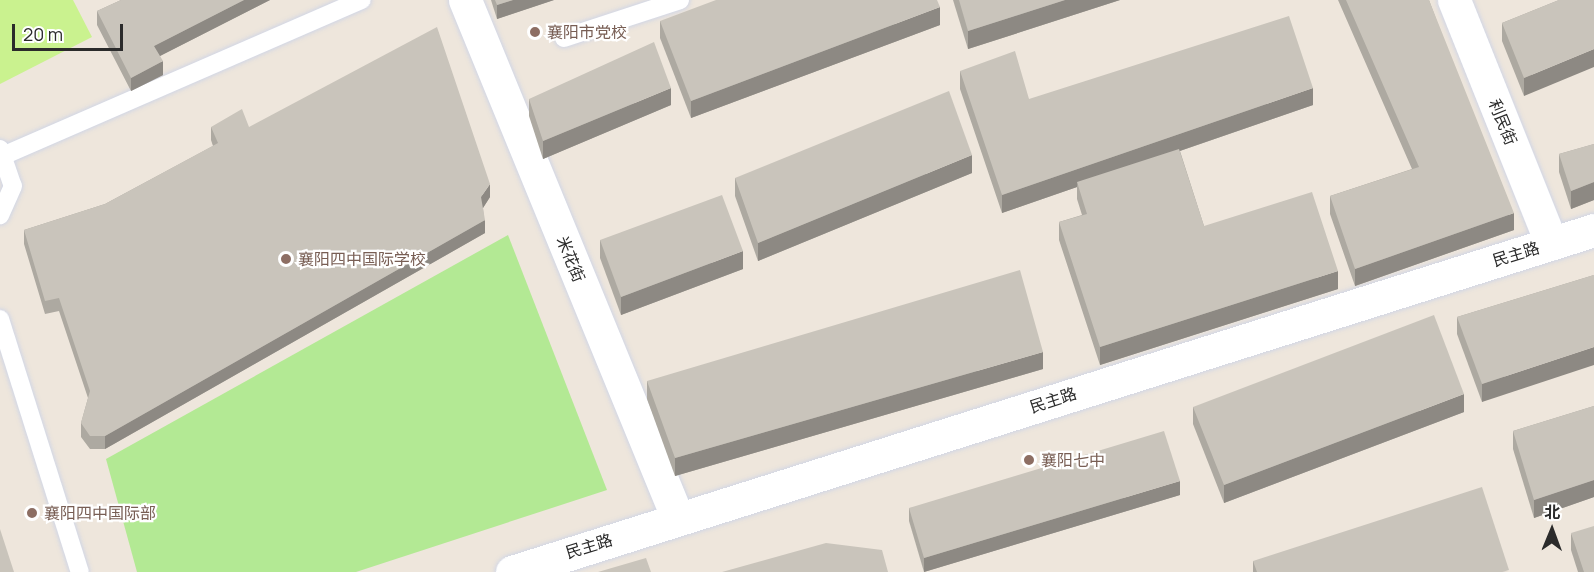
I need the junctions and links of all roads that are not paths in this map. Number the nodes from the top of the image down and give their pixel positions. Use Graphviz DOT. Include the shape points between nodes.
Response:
graph roads {
  1 [pos="362,0"];
  2 [pos="465,0"];
  3 [pos="680,0"];
  4 [pos="1454,0"];
  5 [pos="564,38"];
  6 [pos="3,152"];
  7 [pos="0,215"];
  8 [pos="1594,230"];
  9 [pos="1551,243"];
  10 [pos="0,319"];
  11 [pos="678,519"];
  12 [pos="80,572"];
  13 [pos="512,572"];
  1 -- 6 [label="lane"];
  2 -- 11 [label="street, 米花街"];
  3 -- 5 [label="lane"];
  4 -- 9 [label="street, 利民街"];
  6 -- 7 [label="lane" via="13,186"];
  8 -- 9 [label="street, 民主路"];
  9 -- 11 [label="street, 民主路"];
  10 -- 12 [label="lane"];
  11 -- 13 [label="street, 民主路"];
}
